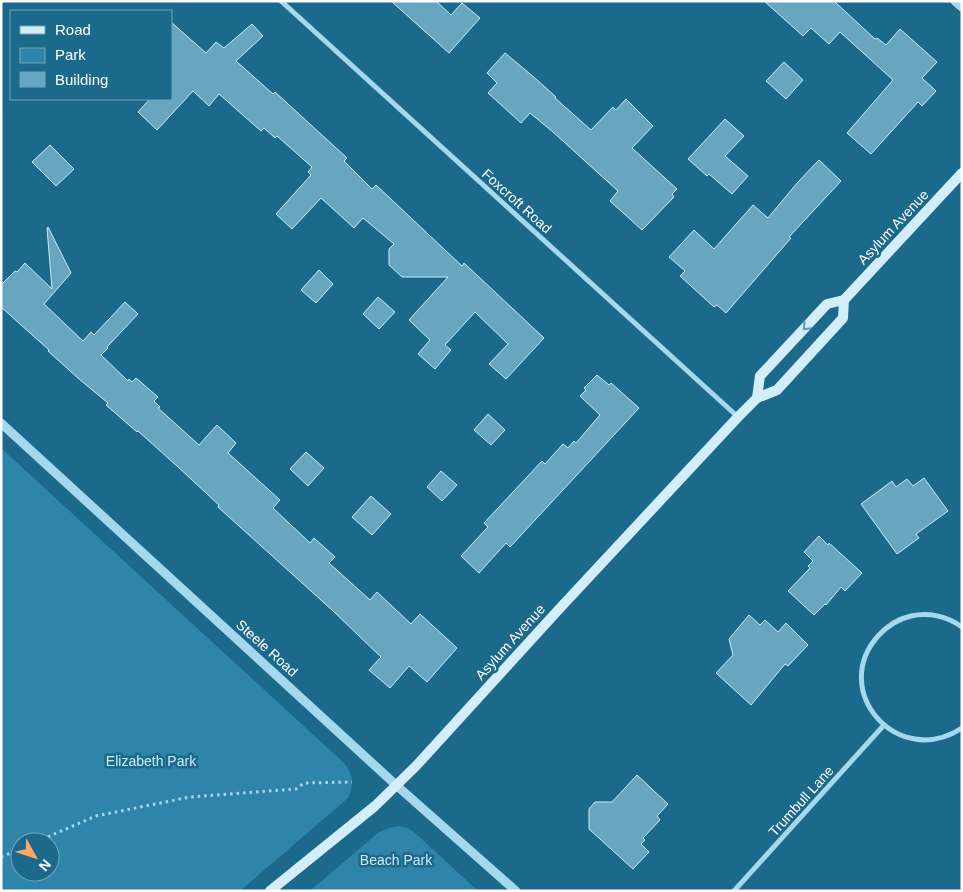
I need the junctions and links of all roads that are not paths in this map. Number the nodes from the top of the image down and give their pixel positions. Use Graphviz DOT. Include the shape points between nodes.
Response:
graph roads {
  1 [pos="281,1"];
  2 [pos="955,1"];
  3 [pos="962,7"];
  4 [pos="962,173"];
  5 [pos="844,300"];
  6 [pos="757,398"];
  7 [pos="738,417"];
  8 [pos="1,423"];
  9 [pos="962,627"];
  10 [pos="884,726"];
  11 [pos="962,728"];
  12 [pos="396,785"];
  13 [pos="270,891"];
  14 [pos="516,891"];
  15 [pos="734,891"];
  1 -- 7 [label="street, Foxcroft Road"];
  2 -- 3 [label="street"];
  4 -- 5 [label="main road, Asylum Avenue"];
  5 -- 6 [label="main road, Asylum Avenue" via="843,318 777,390"];
  5 -- 6 [label="main road, Asylum Avenue, one-way" via="827,304 760,376"];
  6 -- 7 [label="main road, Asylum Avenue"];
  7 -- 12 [label="main road, Asylum Avenue"];
  8 -- 12 [label="street, Steele Road"];
  9 -- 10 [label="street" via="945,618 918,615 894,623 874,641 863,665 862,678 868,704"];
  10 -- 11 [label="street" via="894,733 918,740 942,738"];
  10 -- 15 [label="street, Trumbull Lane"];
  12 -- 13 [label="main road, Asylum Avenue" via="375,806"];
  12 -- 14 [label="street, Steele Road"];
}
